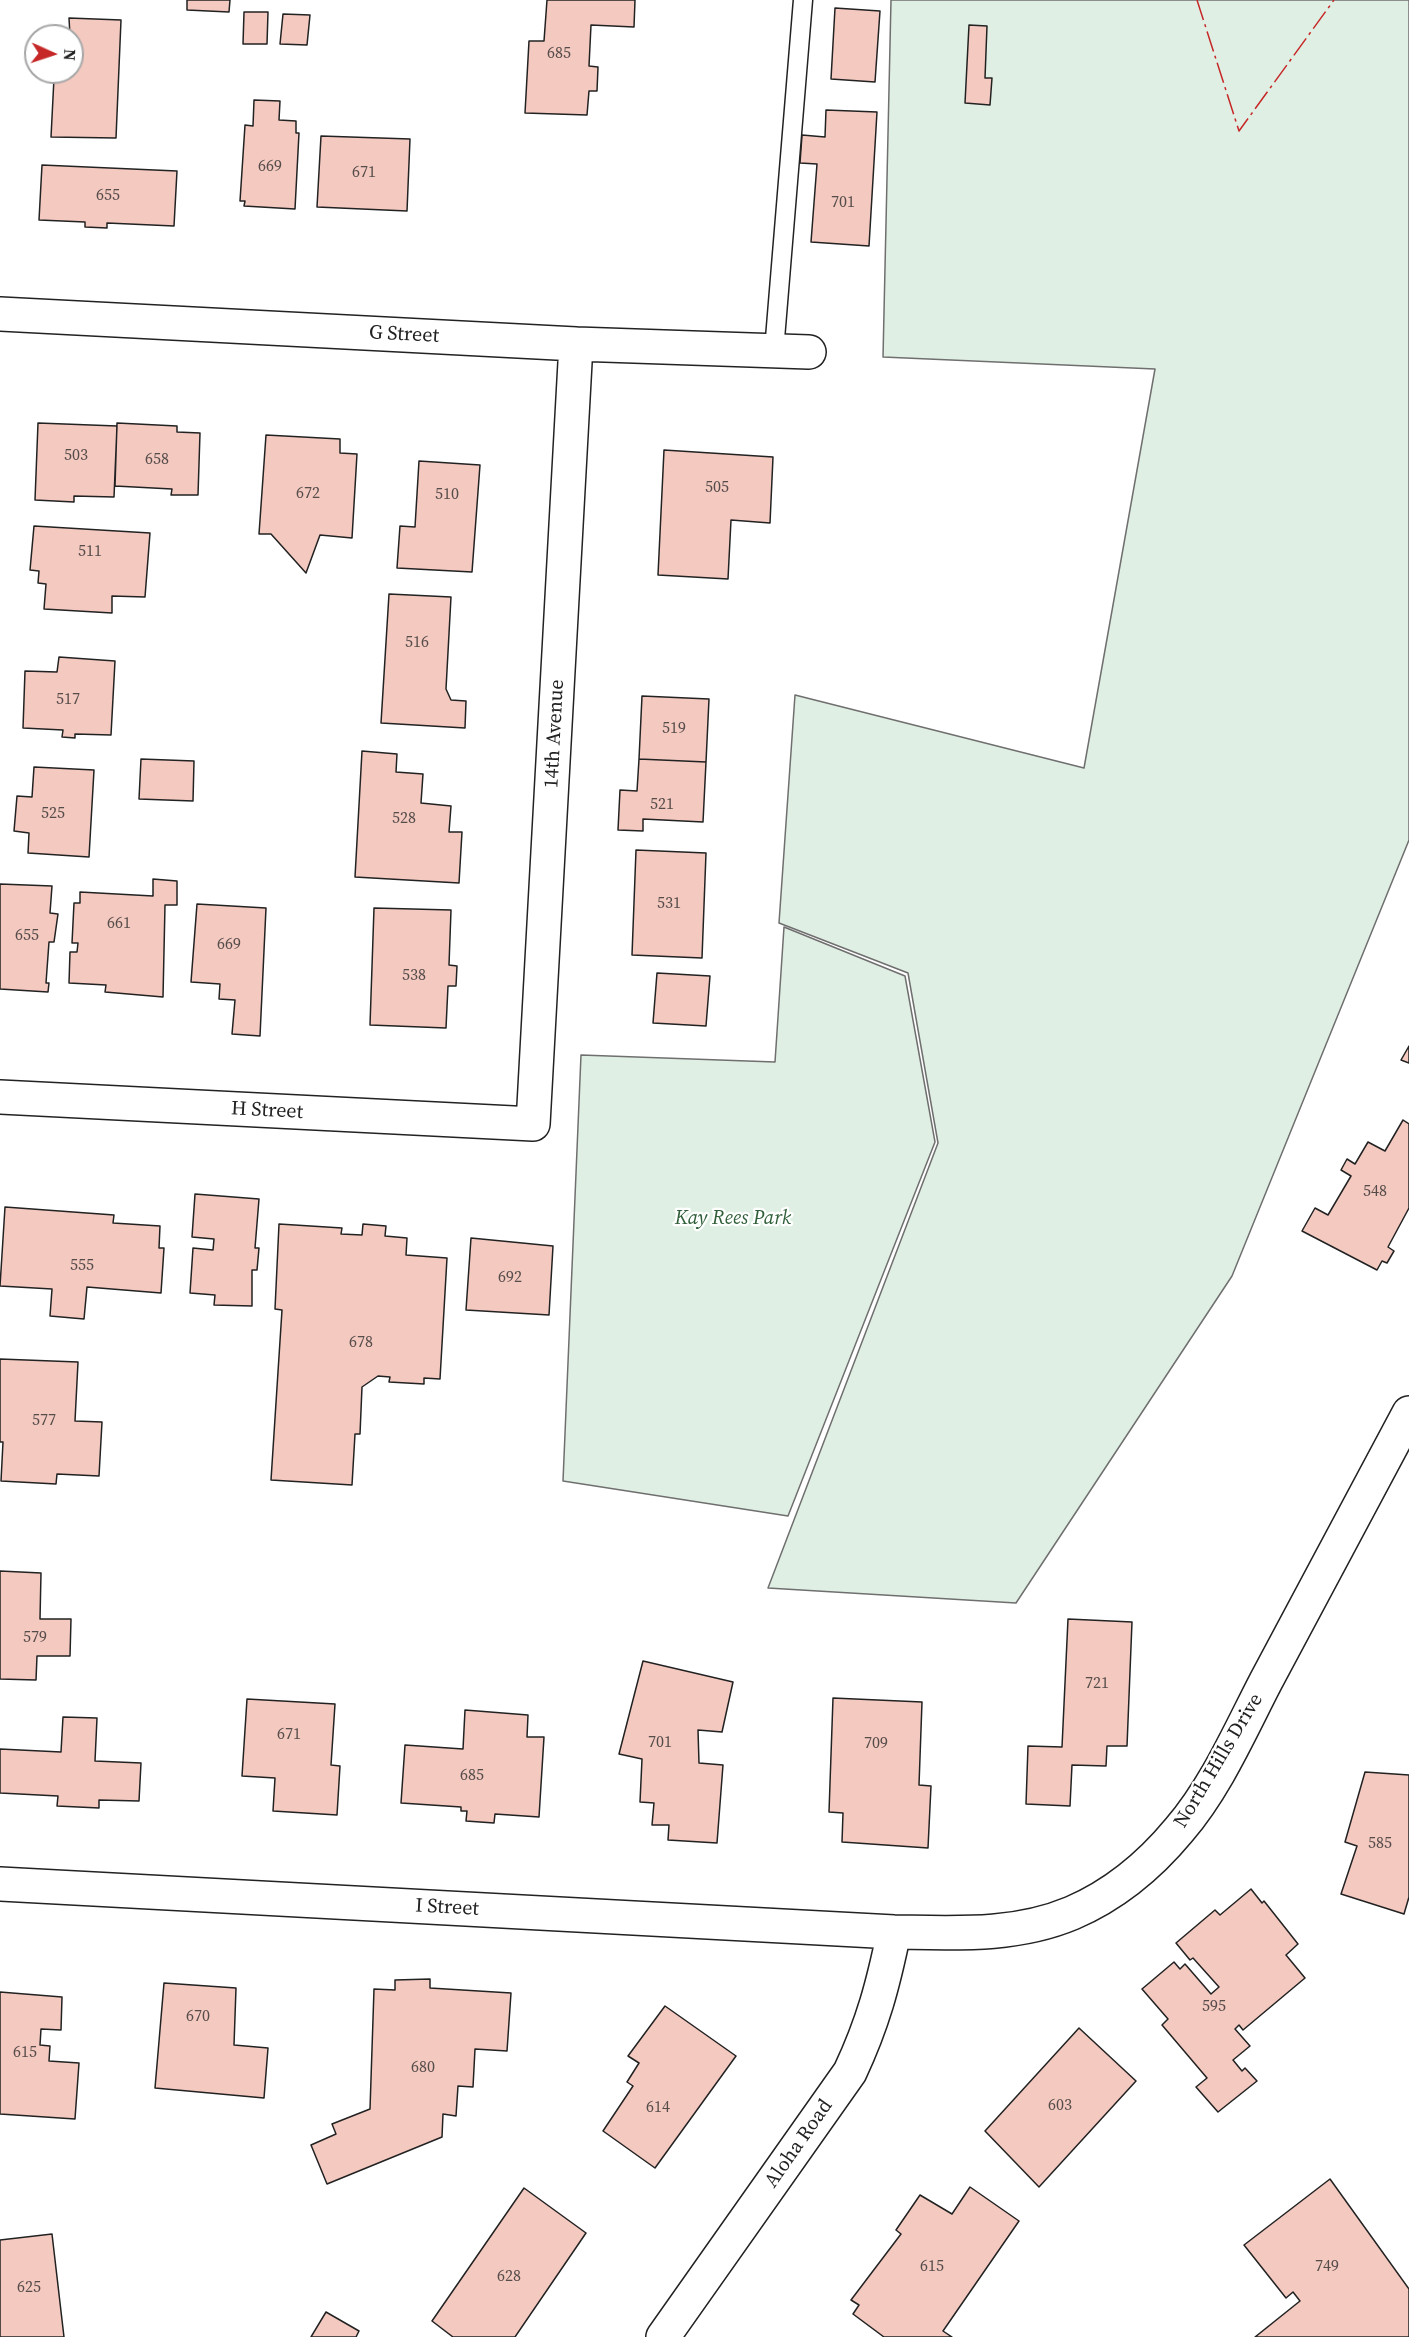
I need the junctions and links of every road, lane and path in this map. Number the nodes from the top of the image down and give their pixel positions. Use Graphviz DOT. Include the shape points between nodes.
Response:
graph roads {
  1 [pos="803,0"];
  2 [pos="0,314"];
  3 [pos="576,344"];
  4 [pos="774,351"];
  5 [pos="809,352"];
  6 [pos="0,1097"];
  7 [pos="533,1125"];
  8 [pos="1409,1413"];
  9 [pos="0,1884"];
  10 [pos="894,1932"];
  11 [pos="663,2337"];
  1 -- 4 [label="lane"];
  2 -- 3 [label="street, G Street"];
  3 -- 4 [label="street, G Street"];
  3 -- 7 [label="street, 14th Avenue"];
  4 -- 5 [label="street, G Street"];
  6 -- 7 [label="street, H Street"];
  8 -- 10 [label="street, North Hills Drive" via="1217,1773 1181,1829 1149,1862 1116,1889 1073,1912 1025,1928 975,1934"];
  9 -- 10 [label="street, I Street"];
  10 -- 11 [label="street, Aloha Road" via="881,1997 850,2072"];
}
